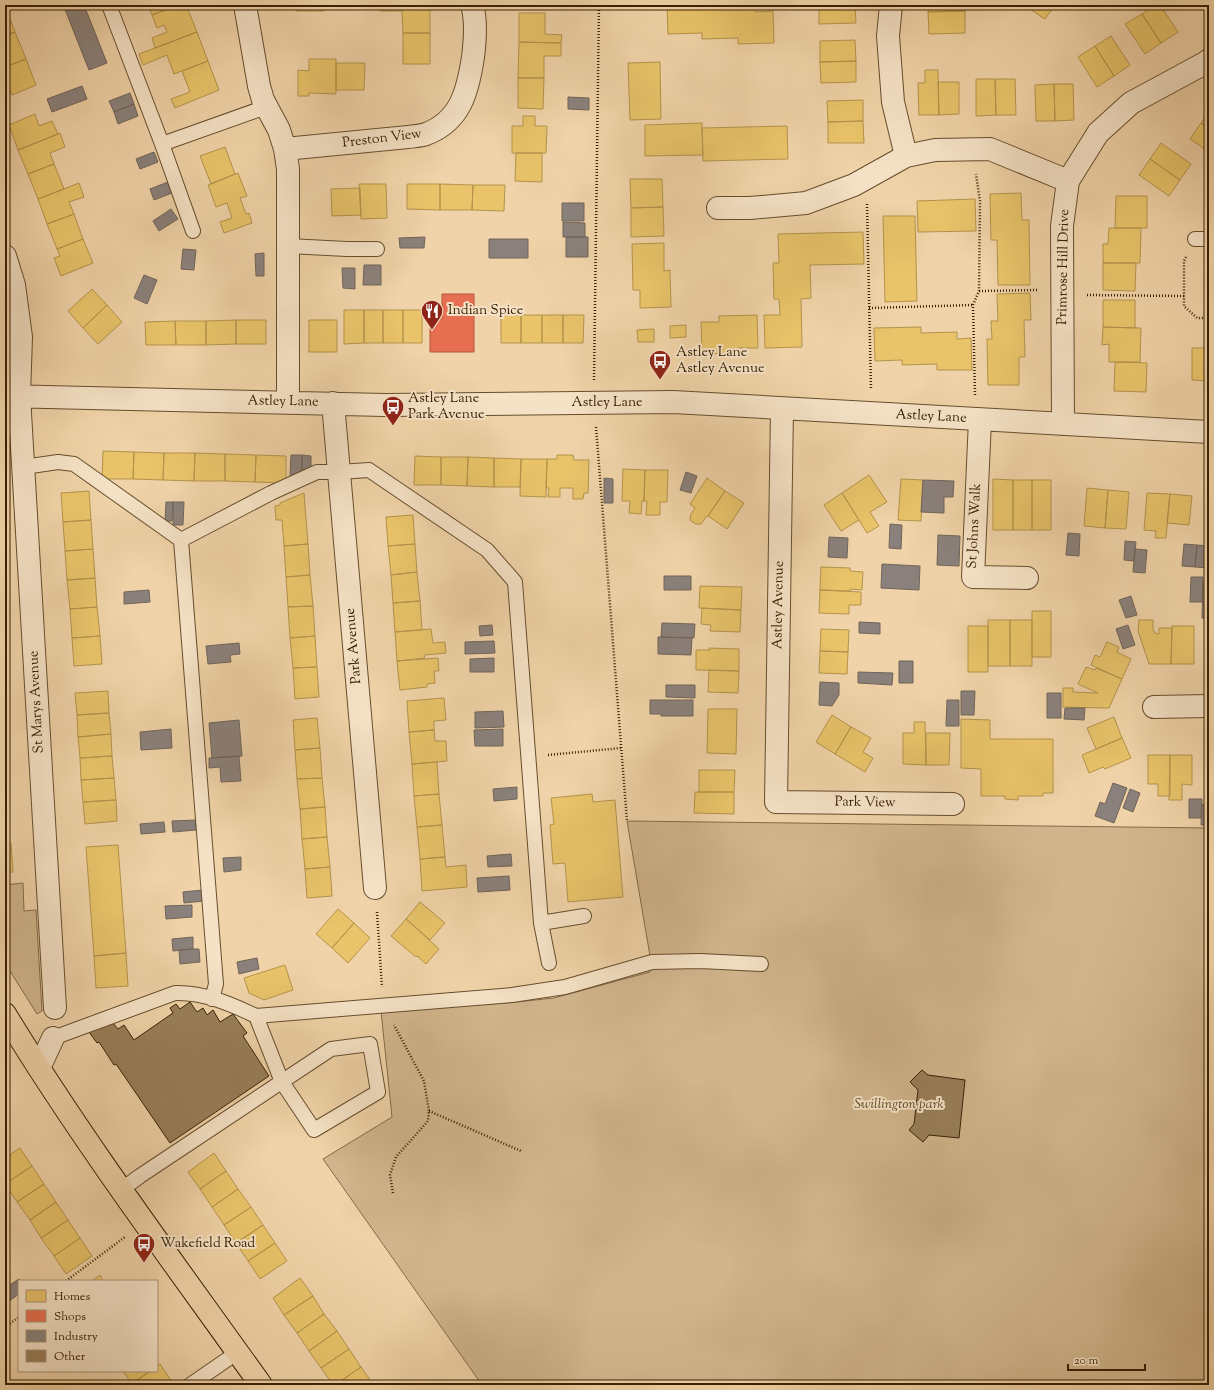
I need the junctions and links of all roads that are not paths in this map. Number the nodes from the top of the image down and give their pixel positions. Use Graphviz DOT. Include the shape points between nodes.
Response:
graph roads {
  1 [pos="109,5"];
  2 [pos="245,5"];
  3 [pos="472,5"];
  4 [pos="891,5"];
  5 [pos="1209,60"];
  6 [pos="266,107"];
  7 [pos="162,144"];
  8 [pos="285,149"];
  9 [pos="906,156"];
  10 [pos="1068,181"];
  11 [pos="718,208"];
  12 [pos="193,231"];
  13 [pos="288,246"];
  14 [pos="377,249"];
  15 [pos="5,256"];
  16 [pos="12,396"];
  17 [pos="288,402"];
  18 [pos="333,403"];
  19 [pos="782,409"];
  20 [pos="978,420"];
  21 [pos="1063,424"];
  22 [pos="1209,432"];
  23 [pos="24,467"];
  24 [pos="339,472"];
  25 [pos="181,540"];
  26 [pos="1027,578"];
  27 [pos="1209,706"];
  28 [pos="1154,707"];
  29 [pos="776,802"];
  30 [pos="954,804"];
  31 [pos="375,888"];
  32 [pos="584,916"];
  33 [pos="541,923"];
  34 [pos="549,963"];
  35 [pos="761,964"];
  36 [pos="212,999"];
  37 [pos="55,1008"];
  38 [pos="5,1014"];
  39 [pos="256,1016"];
  40 [pos="53,1038"];
  41 [pos="39,1068"];
  42 [pos="282,1082"];
  43 [pos="121,1190"];
  44 [pos="238,1352"];
  45 [pos="190,1385"];
  46 [pos="261,1385"];
  1 -- 7 [label="lane"];
  2 -- 6 [label="street" via="259,86"];
  3 -- 8 [label="street, Preston View" via="474,49 464,98 455,114 442,126 426,134 408,137"];
  4 -- 9 [label="street" via="888,36 893,102"];
  5 -- 10 [label="street, Primrose Hill Drive" via="1131,103 1098,133"];
  6 -- 7 [label="lane"];
  6 -- 8 [label="street" via="279,130"];
  7 -- 12 [label="lane"];
  8 -- 13 [label="street" via="288,169"];
  9 -- 10 [label="street" via="935,150 990,149"];
  9 -- 11 [label="street" via="854,185 806,203"];
  10 -- 21 [label="street, Primrose Hill Drive" via="1062,226"];
  13 -- 14 [label="lane"];
  13 -- 17 [label="street"];
  15 -- 16 [label="street, St Marys Avenue" via="14,285 21,337"];
  16 -- 17 [label="street, Astley Lane"];
  16 -- 23 [label="street, St Marys Avenue"];
  17 -- 18 [label="street, Astley Lane"];
  18 -- 19 [label="street, Astley Lane" via="385,405 673,402"];
  18 -- 24 [label="street, Park Avenue"];
  19 -- 20 [label="street, Astley Lane"];
  19 -- 29 [label="street, Astley Avenue"];
  20 -- 21 [label="street, Astley Lane"];
  20 -- 26 [label="street, St Johns Walk" via="973,577"];
  21 -- 22 [label="street, Astley Lane"];
  23 -- 25 [label="lane" via="58,462 74,464"];
  23 -- 37 [label="street, St Marys Avenue"];
  24 -- 25 [label="lane" via="317,472"];
  24 -- 31 [label="street, Park Avenue"];
  24 -- 33 [label="lane" via="369,470 487,550 515,582"];
  25 -- 36 [label="lane" via="216,984"];
  27 -- 28 [label="street"];
  29 -- 30 [label="street, Park View"];
  32 -- 33 [label="lane"];
  33 -- 34 [label="lane"];
  35 -- 39 [label="lane" via="652,962 565,987 512,995"];
  36 -- 39 [label="lane" via="232,1004"];
  36 -- 40 [label="lane" via="186,992 175,993"];
  38 -- 41 [label="main road"];
  39 -- 42 [label="lane"];
  40 -- 41 [label="street"];
  41 -- 43 [label="main road"];
  42 -- 42 [label="lane" via="331,1049 370,1044 378,1092 314,1130"];
  42 -- 43 [label="lane"];
  43 -- 44 [label="main road"];
  44 -- 45 [label="lane"];
  44 -- 46 [label="main road"];
}
